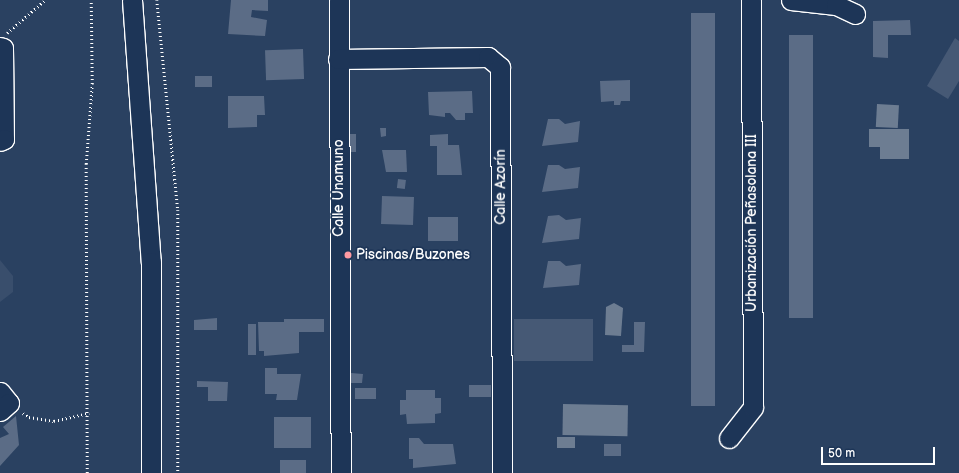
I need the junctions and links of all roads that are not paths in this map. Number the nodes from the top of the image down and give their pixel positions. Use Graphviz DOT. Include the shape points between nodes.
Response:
graph roads {
  1 [pos="132,0"];
  2 [pos="339,0"];
  3 [pos="751,0"];
  4 [pos="791,0"];
  5 [pos="855,14"];
  6 [pos="2,48"];
  7 [pos="338,59"];
  8 [pos="0,142"];
  9 [pos="729,438"];
  10 [pos="151,473"];
  11 [pos="341,473"];
  12 [pos="502,473"];
  1 -- 10 [label="street" via="151,262"];
  2 -- 7 [label="street, Calle Unamuno"];
  3 -- 9 [label="street, Urbanización Peñasolana III" via="753,407"];
  4 -- 5 [label="street" via="836,5"];
  6 -- 8 [label="street" via="4,139"];
  7 -- 11 [label="street, Calle Unamuno"];
  7 -- 12 [label="street, Calle Azorín" via="488,57 500,67"];
}
